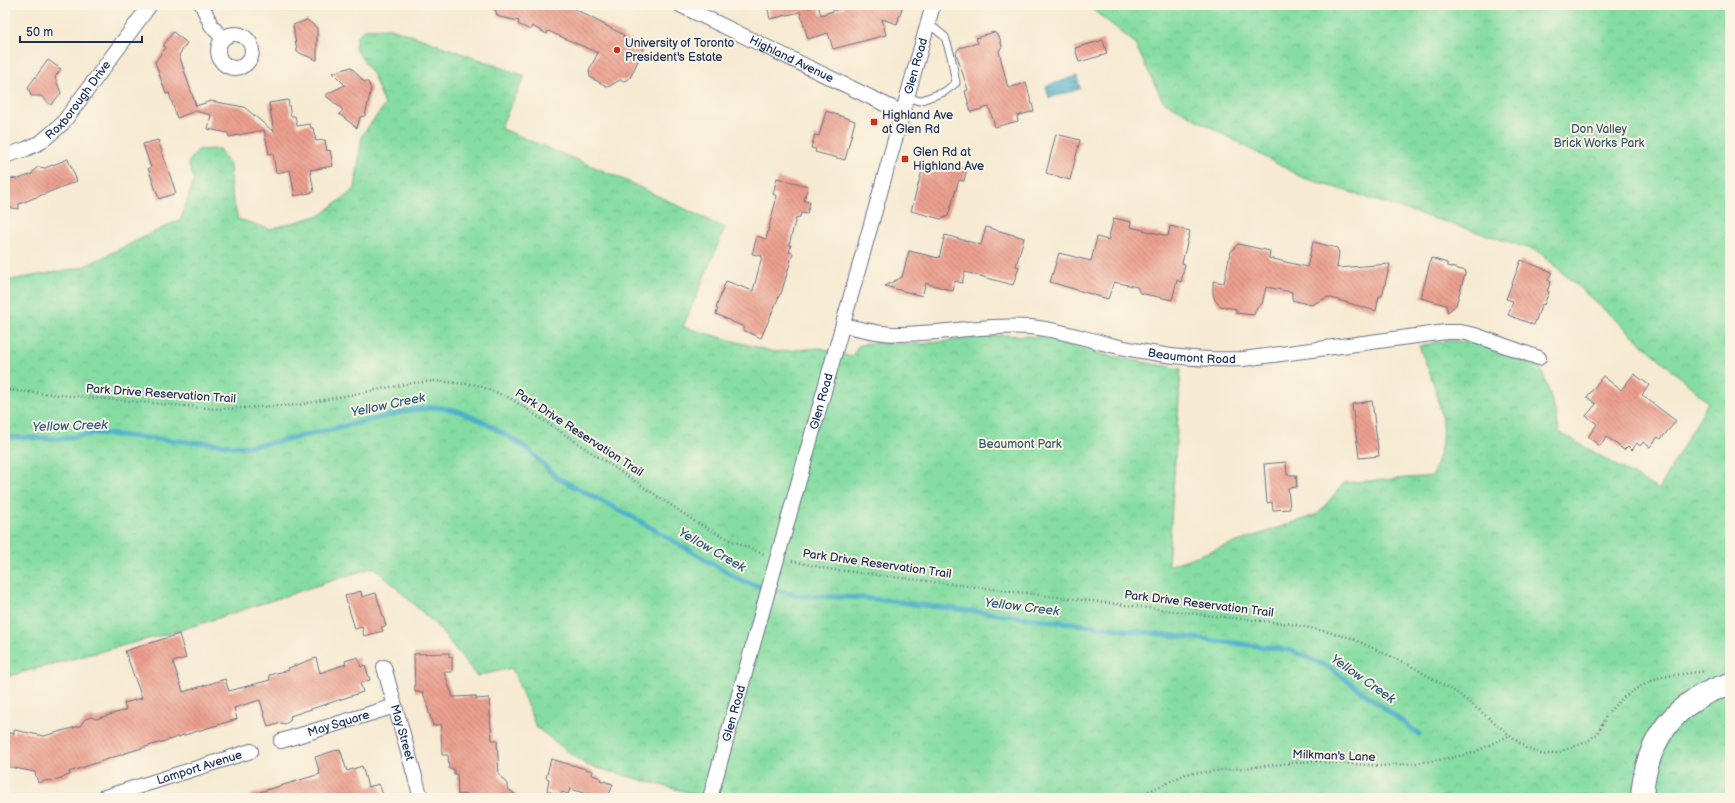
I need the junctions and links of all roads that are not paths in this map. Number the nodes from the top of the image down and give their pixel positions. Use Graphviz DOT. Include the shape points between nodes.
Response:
graph roads {
  1 [pos="150,5"];
  2 [pos="202,5"];
  3 [pos="680,5"];
  4 [pos="933,5"];
  5 [pos="928,23"];
  6 [pos="223,39"];
  7 [pos="908,97"];
  8 [pos="903,113"];
  9 [pos="5,156"];
  10 [pos="843,325"];
  11 [pos="1539,358"];
  12 [pos="384,667"];
  13 [pos="1730,684"];
  14 [pos="395,706"];
  15 [pos="281,741"];
  16 [pos="250,751"];
  17 [pos="102,798"];
  18 [pos="421,798"];
  19 [pos="710,798"];
  20 [pos="1642,798"];
  1 -- 9 [label="street, Roxborough Drive" via="62,124 41,142"];
  2 -- 6 [label="street" via="211,25"];
  3 -- 8 [label="street, Highland Avenue"];
  4 -- 5 [label="street, Glen Road"];
  5 -- 7 [label="street, Glen Road"];
  5 -- 7 [label="lane" via="946,37 956,83 944,92 919,101"];
  7 -- 8 [label="street, Glen Road"];
  8 -- 10 [label="street, Glen Road"];
  10 -- 11 [label="street, Beaumont Road" via="895,334 1005,326 1032,328 1147,352 1211,360 1243,359 1461,332"];
  10 -- 19 [label="street, Glen Road, bridge"];
  12 -- 14 [label="street, May Street"];
  13 -- 20 [label="main road" via="1712,689 1695,698 1674,717 1658,738 1647,762"];
  14 -- 15 [label="street, May Square"];
  14 -- 18 [label="street, May Street"];
  16 -- 17 [label="street, Lamport Avenue"];
}
